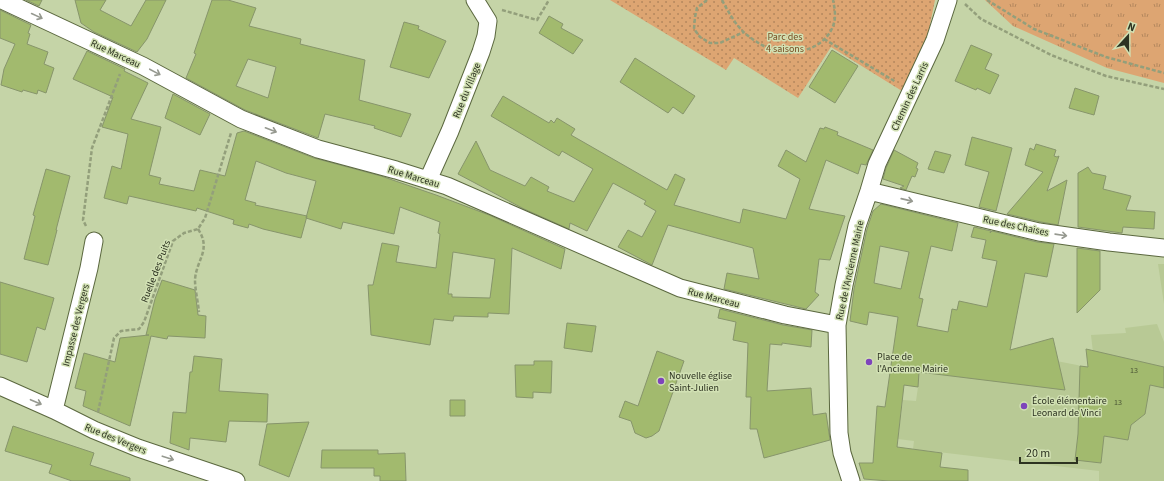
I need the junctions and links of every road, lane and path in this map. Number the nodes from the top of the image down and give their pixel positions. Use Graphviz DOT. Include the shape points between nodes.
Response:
graph roads {
  1 [pos="2,0"];
  2 [pos="549,0"];
  3 [pos="707,0"];
  4 [pos="722,0"];
  5 [pos="833,0"];
  6 [pos="948,0"];
  7 [pos="960,0"];
  8 [pos="987,0"];
  9 [pos="477,2"];
  10 [pos="744,32"];
  11 [pos="824,40"];
  12 [pos="126,58"];
  13 [pos="1164,73"];
  14 [pos="1164,89"];
  15 [pos="912,91"];
  16 [pos="236,116"];
  17 [pos="428,180"];
  18 [pos="869,191"];
  19 [pos="198,229"];
  20 [pos="94,241"];
  21 [pos="1164,248"];
  22 [pos="199,312"];
  23 [pos="837,325"];
  24 [pos="0,386"];
  25 [pos="54,410"];
  26 [pos="94,430"];
  27 [pos="236,481"];
  28 [pos="851,481"];
  1 -- 12 [label="street, Rue Marceau, one-way"];
  2 -- 9 [label="path" via="537,20"];
  3 -- 10 [label="path" via="697,8 694,18 694,29 700,37 710,43 720,43"];
  4 -- 10 [label="path"];
  5 -- 11 [label="path" via="835,16 831,32"];
  6 -- 15 [label="street, Chemin des Larris" via="935,40"];
  7 -- 14 [label="path" via="981,20 1051,55 1106,76"];
  8 -- 13 [label="path" via="1034,29 1106,57"];
  9 -- 17 [label="street, Rue du Village" via="488,22 486,36"];
  10 -- 11 [label="path" via="767,47 784,54 803,51"];
  11 -- 15 [label="path"];
  12 -- 16 [label="street, Rue Marceau, one-way"];
  12 -- 20 [label="path" via="92,148 83,220"];
  15 -- 18 [label="street, Chemin des Larris" via="877,164"];
  16 -- 17 [label="street, Rue Marceau, one-way" via="318,149"];
  16 -- 19 [label="path" via="206,218"];
  17 -- 23 [label="street, Rue Marceau" via="680,288 785,316"];
  18 -- 21 [label="street, Rue des Chaises, one-way" via="1039,232"];
  18 -- 23 [label="street, Rue de l'Ancienne Mairie" via="857,226"];
  19 -- 22 [label="path" via="203,236 204,248 195,280"];
  19 -- 26 [label="path, Ruelle des Puits" via="184,233 173,242 144,322 139,329 121,331 114,338"];
  20 -- 25 [label="street, Impasse des Vergers"];
  23 -- 28 [label="street" via="839,433"];
  24 -- 25 [label="street, Rue des Vergers, one-way"];
  25 -- 26 [label="street, Rue des Vergers"];
  26 -- 27 [label="street, Rue des Vergers, one-way" via="138,448"];
}
